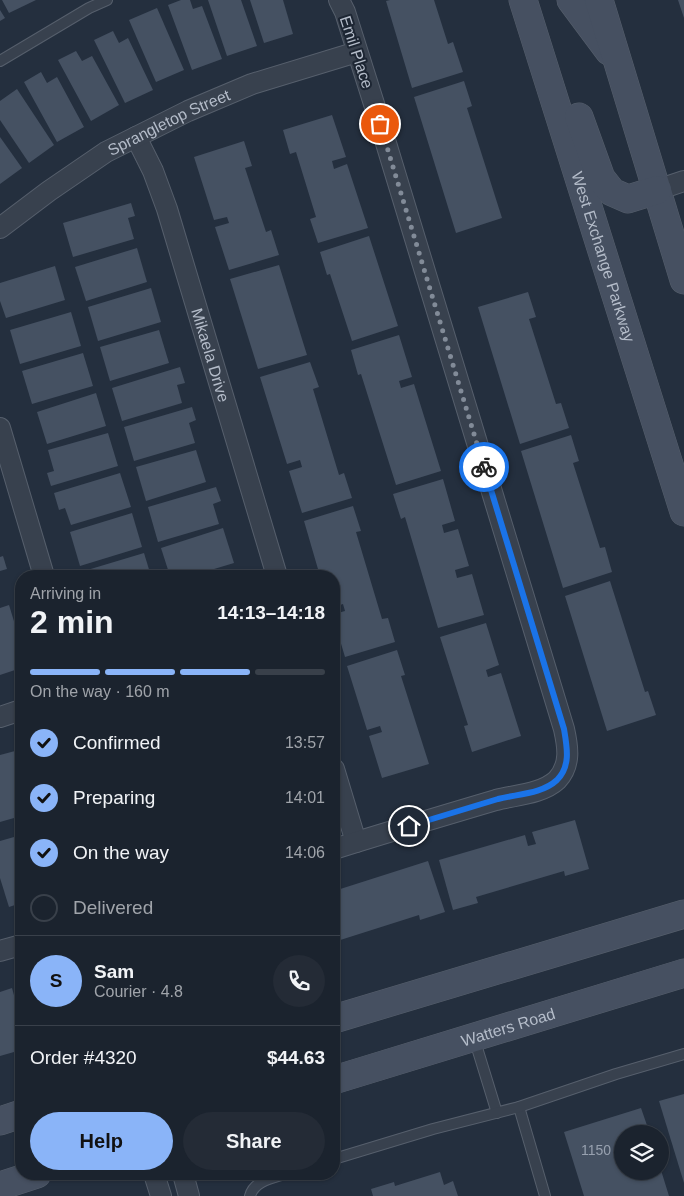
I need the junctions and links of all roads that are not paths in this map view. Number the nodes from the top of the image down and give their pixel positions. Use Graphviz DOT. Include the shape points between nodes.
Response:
graph roads {
  1 [pos="107,0"];
  2 [pos="339,0"];
  3 [pos="523,0"];
  4 [pos="534,0"];
  5 [pos="571,0"];
  6 [pos="599,0"];
  7 [pos="357,52"];
  8 [pos="0,61"];
  9 [pos="620,67"];
  10 [pos="136,137"];
  11 [pos="684,181"];
  12 [pos="657,190"];
  13 [pos="0,228"];
  14 [pos="684,280"];
  15 [pos="0,428"];
  16 [pos="684,512"];
  17 [pos="42,570"];
  18 [pos="274,570"];
  19 [pos="15,712"];
  20 [pos="0,717"];
  21 [pos="340,789"];
  22 [pos="356,842"];
  23 [pos="340,847"];
  24 [pos="684,914"];
  25 [pos="15,947"];
  26 [pos="0,951"];
  27 [pos="684,973"];
  28 [pos="340,1017"];
  29 [pos="474,1038"];
  30 [pos="684,1054"];
  31 [pos="340,1078"];
  32 [pos="519,1107"];
  33 [pos="497,1113"];
  34 [pos="15,1116"];
  35 [pos="0,1121"];
  36 [pos="340,1157"];
  37 [pos="18,1180"];
  38 [pos="156,1180"];
  39 [pos="185,1180"];
  40 [pos="264,1180"];
  41 [pos="0,1186"];
  42 [pos="162,1196"];
  43 [pos="189,1196"];
  44 [pos="250,1196"];
  45 [pos="545,1196"];
  1 -- 8 [label="lane"];
  2 -- 7 [label="street, Emil Place"];
  3 -- 16 [label="main road, West Exchange Parkway"];
  4 -- 12 [label="main road" via="544,12 601,178 612,192 628,199"];
  5 -- 9 [label="main road"];
  6 -- 9 [label="main road"];
  7 -- 10 [label="street, Sprangletop Street" via="252,84"];
  7 -- 22 [label="street, Emil Place" via="568,748 566,767 556,780 541,789"];
  9 -- 12 [label="main road"];
  10 -- 13 [label="street, Sprangletop Street" via="106,152"];
  10 -- 18 [label="street, Mikaela Drive" via="168,209"];
  11 -- 12 [label="street"];
  12 -- 14 [label="main road"];
  15 -- 17 [label="street"];
  19 -- 20 [label="street"];
  21 -- 22 [label="street"];
  22 -- 23 [label="street"];
  24 -- 28 [label="main road"];
  25 -- 26 [label="street"];
  27 -- 29 [label="main road, Watters Road"];
  29 -- 31 [label="main road, Watters Road"];
  29 -- 33 [label="lane"];
  30 -- 32 [label="lane"];
  32 -- 33 [label="lane"];
  32 -- 45 [label="lane"];
  33 -- 36 [label="lane"];
  34 -- 35 [label="main road"];
  37 -- 41 [label="main road"];
  38 -- 42 [label="street"];
  39 -- 43 [label="street"];
  40 -- 44 [label="lane"];
}
